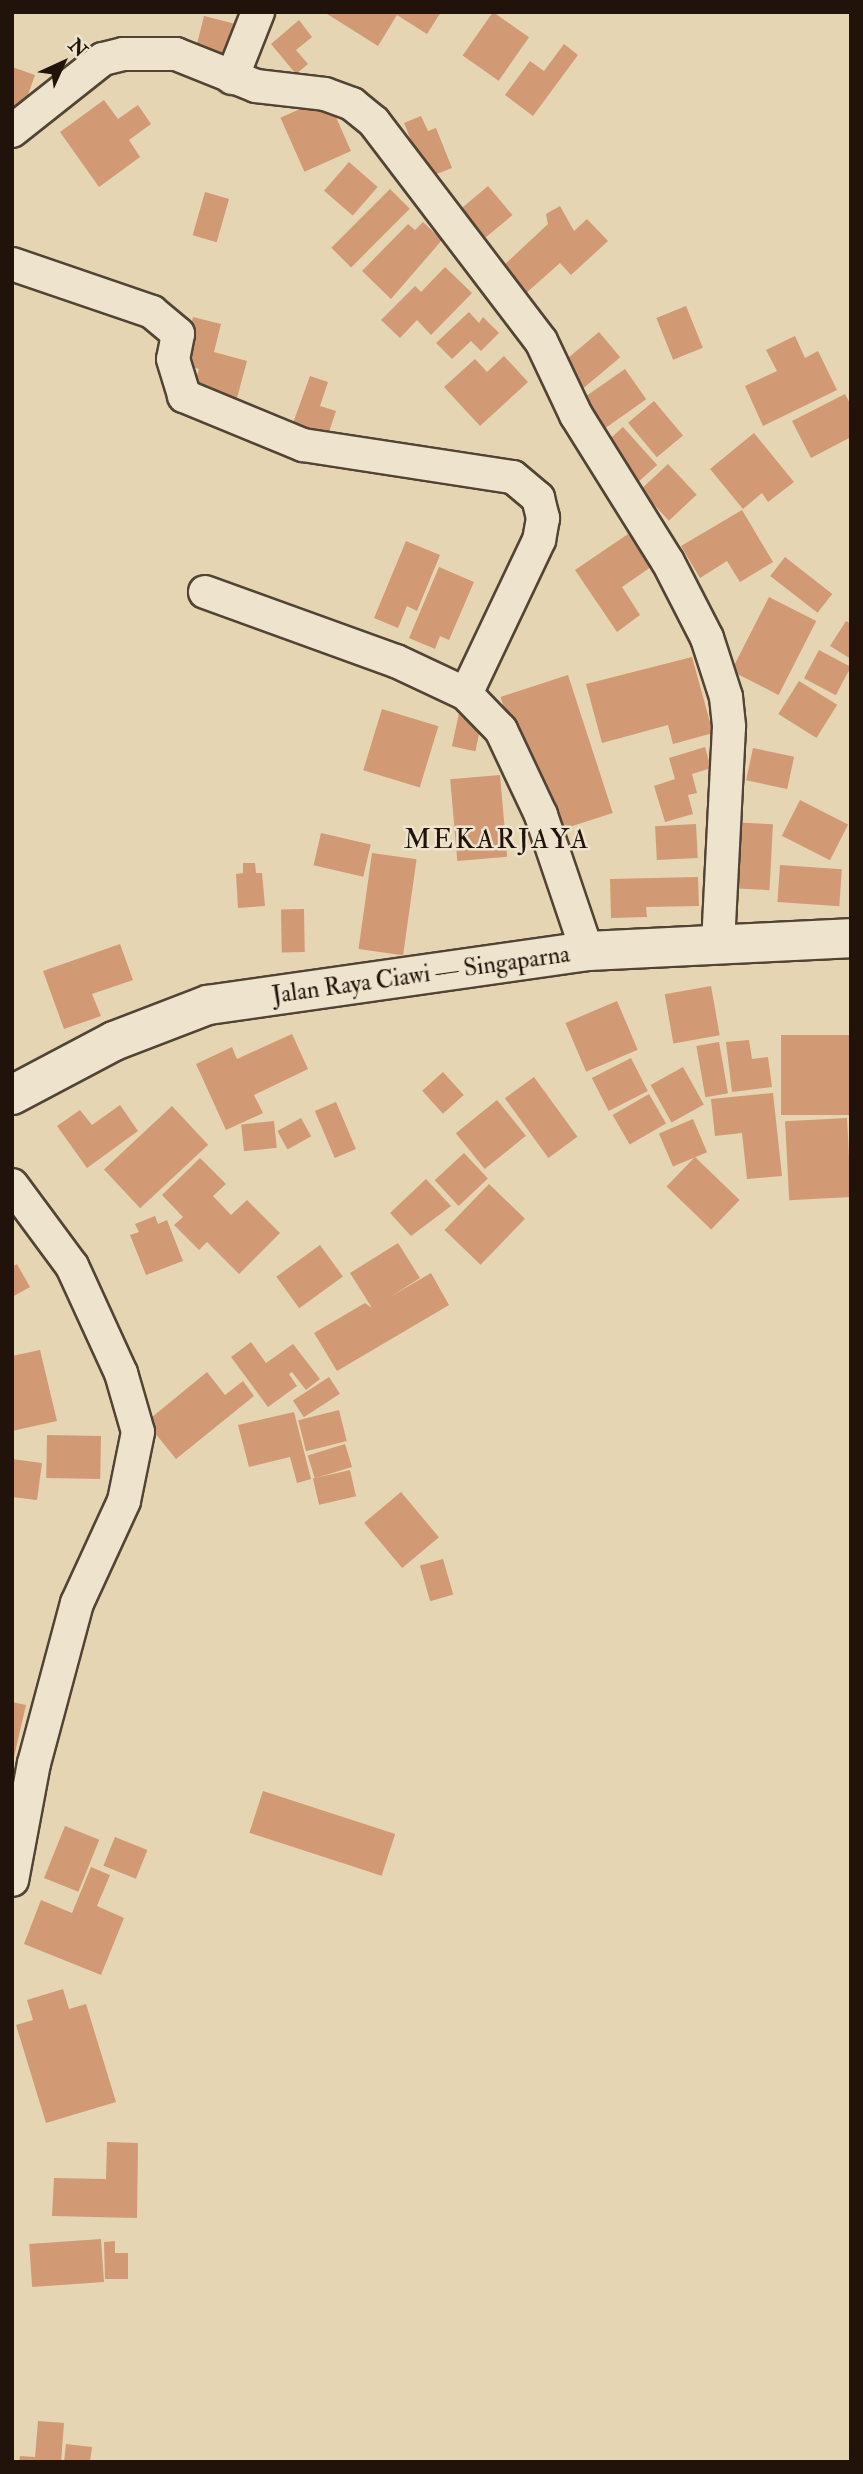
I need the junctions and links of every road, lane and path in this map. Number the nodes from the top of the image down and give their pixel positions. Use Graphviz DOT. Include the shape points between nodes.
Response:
graph roads {
  1 [pos="258,12"];
  2 [pos="232,78"];
  3 [pos="12,131"];
  4 [pos="12,264"];
  5 [pos="205,592"];
  6 [pos="466,695"];
  7 [pos="851,938"];
  8 [pos="718,941"];
  9 [pos="587,951"];
  10 [pos="12,1095"];
  11 [pos="12,1185"];
  12 [pos="12,1880"];
  1 -- 2 [label="street"];
  2 -- 3 [label="street" via="176,54 108,57"];
  2 -- 8 [label="street" via="256,86 325,94 352,104 374,122 529,322 576,415 668,562 707,638 726,697 729,727"];
  4 -- 6 [label="street" via="152,312 178,334 173,359 184,396 303,445 513,477 538,498 543,518 539,540"];
  5 -- 6 [label="street" via="396,661"];
  6 -- 9 [label="street" via="501,730 541,815"];
  7 -- 8 [label="main road, Jalan Raya Ciawi — Singaparna"];
  8 -- 9 [label="main road, Jalan Raya Ciawi — Singaparna"];
  9 -- 10 [label="main road, Jalan Raya Ciawi — Singaparna" via="208,1005 114,1041"];
  11 -- 12 [label="street" via="72,1266 121,1373 138,1432 124,1501 77,1603 34,1763"];
}
